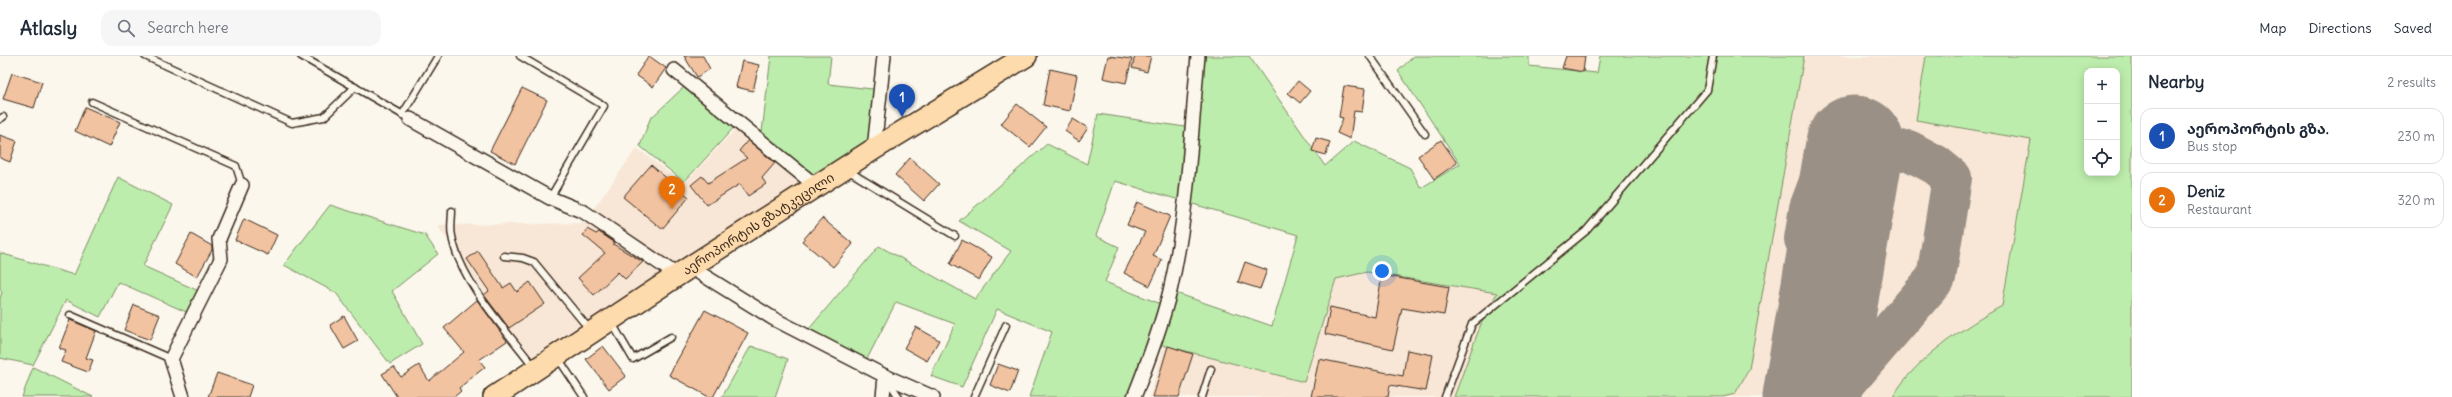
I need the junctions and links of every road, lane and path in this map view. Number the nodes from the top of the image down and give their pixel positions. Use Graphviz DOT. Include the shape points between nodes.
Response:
graph roads {
  1 [pos="145,56"];
  2 [pos="301,56"];
  3 [pos="438,56"];
  4 [pos="520,56"];
  5 [pos="884,56"];
  6 [pos="1026,56"];
  7 [pos="1198,56"];
  8 [pos="1370,56"];
  9 [pos="1713,56"];
  10 [pos="674,70"];
  11 [pos="355,87"];
  12 [pos="92,102"];
  13 [pos="406,117"];
  14 [pos="1425,134"];
  15 [pos="874,149"];
  16 [pos="844,168"];
  17 [pos="242,185"];
  18 [pos="816,186"];
  19 [pos="550,198"];
  20 [pos="452,211"];
  21 [pos="955,236"];
  22 [pos="504,256"];
  23 [pos="684,271"];
  24 [pos="70,315"];
  25 [pos="610,319"];
  26 [pos="1006,325"];
  27 [pos="591,332"];
  28 [pos="671,337"];
  29 [pos="556,355"];
  30 [pos="171,358"];
  31 [pos="535,369"];
  32 [pos="1211,369"];
  33 [pos="886,376"];
  34 [pos="183,397"];
  35 [pos="494,397"];
  36 [pos="584,397"];
  37 [pos="883,397"];
  38 [pos="899,397"];
  39 [pos="933,397"];
  40 [pos="974,397"];
  41 [pos="1134,397"];
  42 [pos="1202,397"];
  43 [pos="1446,397"];
  1 -- 11 [label="lane" via="292,123 324,117"];
  2 -- 11 [label="lane"];
  3 -- 13 [label="lane"];
  4 -- 19 [label="lane" via="604,106"];
  5 -- 15 [label="street"];
  6 -- 15 [label="highway, აეროპორტის გზატკეცილი"];
  7 -- 41 [label="street" via="1186,201 1170,291 1155,343"];
  8 -- 14 [label="lane"];
  9 -- 43 [label="lane" via="1707,90 1586,231 1472,324"];
  10 -- 18 [label="street"];
  11 -- 13 [label="lane"];
  12 -- 17 [label="lane" via="236,166"];
  13 -- 19 [label="street"];
  15 -- 16 [label="highway, აეროპორტის გზატკეცილი"];
  16 -- 18 [label="highway, აეროპორტის გზატკეცილი"];
  16 -- 21 [label="lane"];
  17 -- 30 [label="street" via="218,239 221,259"];
  18 -- 23 [label="highway, აეროპორტის გზატკეცილი"];
  19 -- 23 [label="street" via="584,212"];
  20 -- 31 [label="lane" via="452,235 467,278"];
  22 -- 27 [label="lane" via="534,262"];
  23 -- 25 [label="highway, აეროპორტის გზატკეცილი"];
  23 -- 33 [label="street"];
  24 -- 30 [label="lane"];
  25 -- 27 [label="highway, აეროპორტის გზატკეცილი"];
  25 -- 28 [label="lane" via="633,359"];
  26 -- 40 [label="lane"];
  27 -- 29 [label="highway, აეროპორტის გზატკეცილი"];
  29 -- 31 [label="highway, აეროპორტის გზატკეცილი"];
  29 -- 36 [label="lane"];
  30 -- 34 [label="street"];
  31 -- 35 [label="highway, აეროპორტის გზატკეცილი"];
  32 -- 42 [label="lane"];
  33 -- 37 [label="street"];
  33 -- 38 [label="lane"];
  33 -- 39 [label="street"];
}
